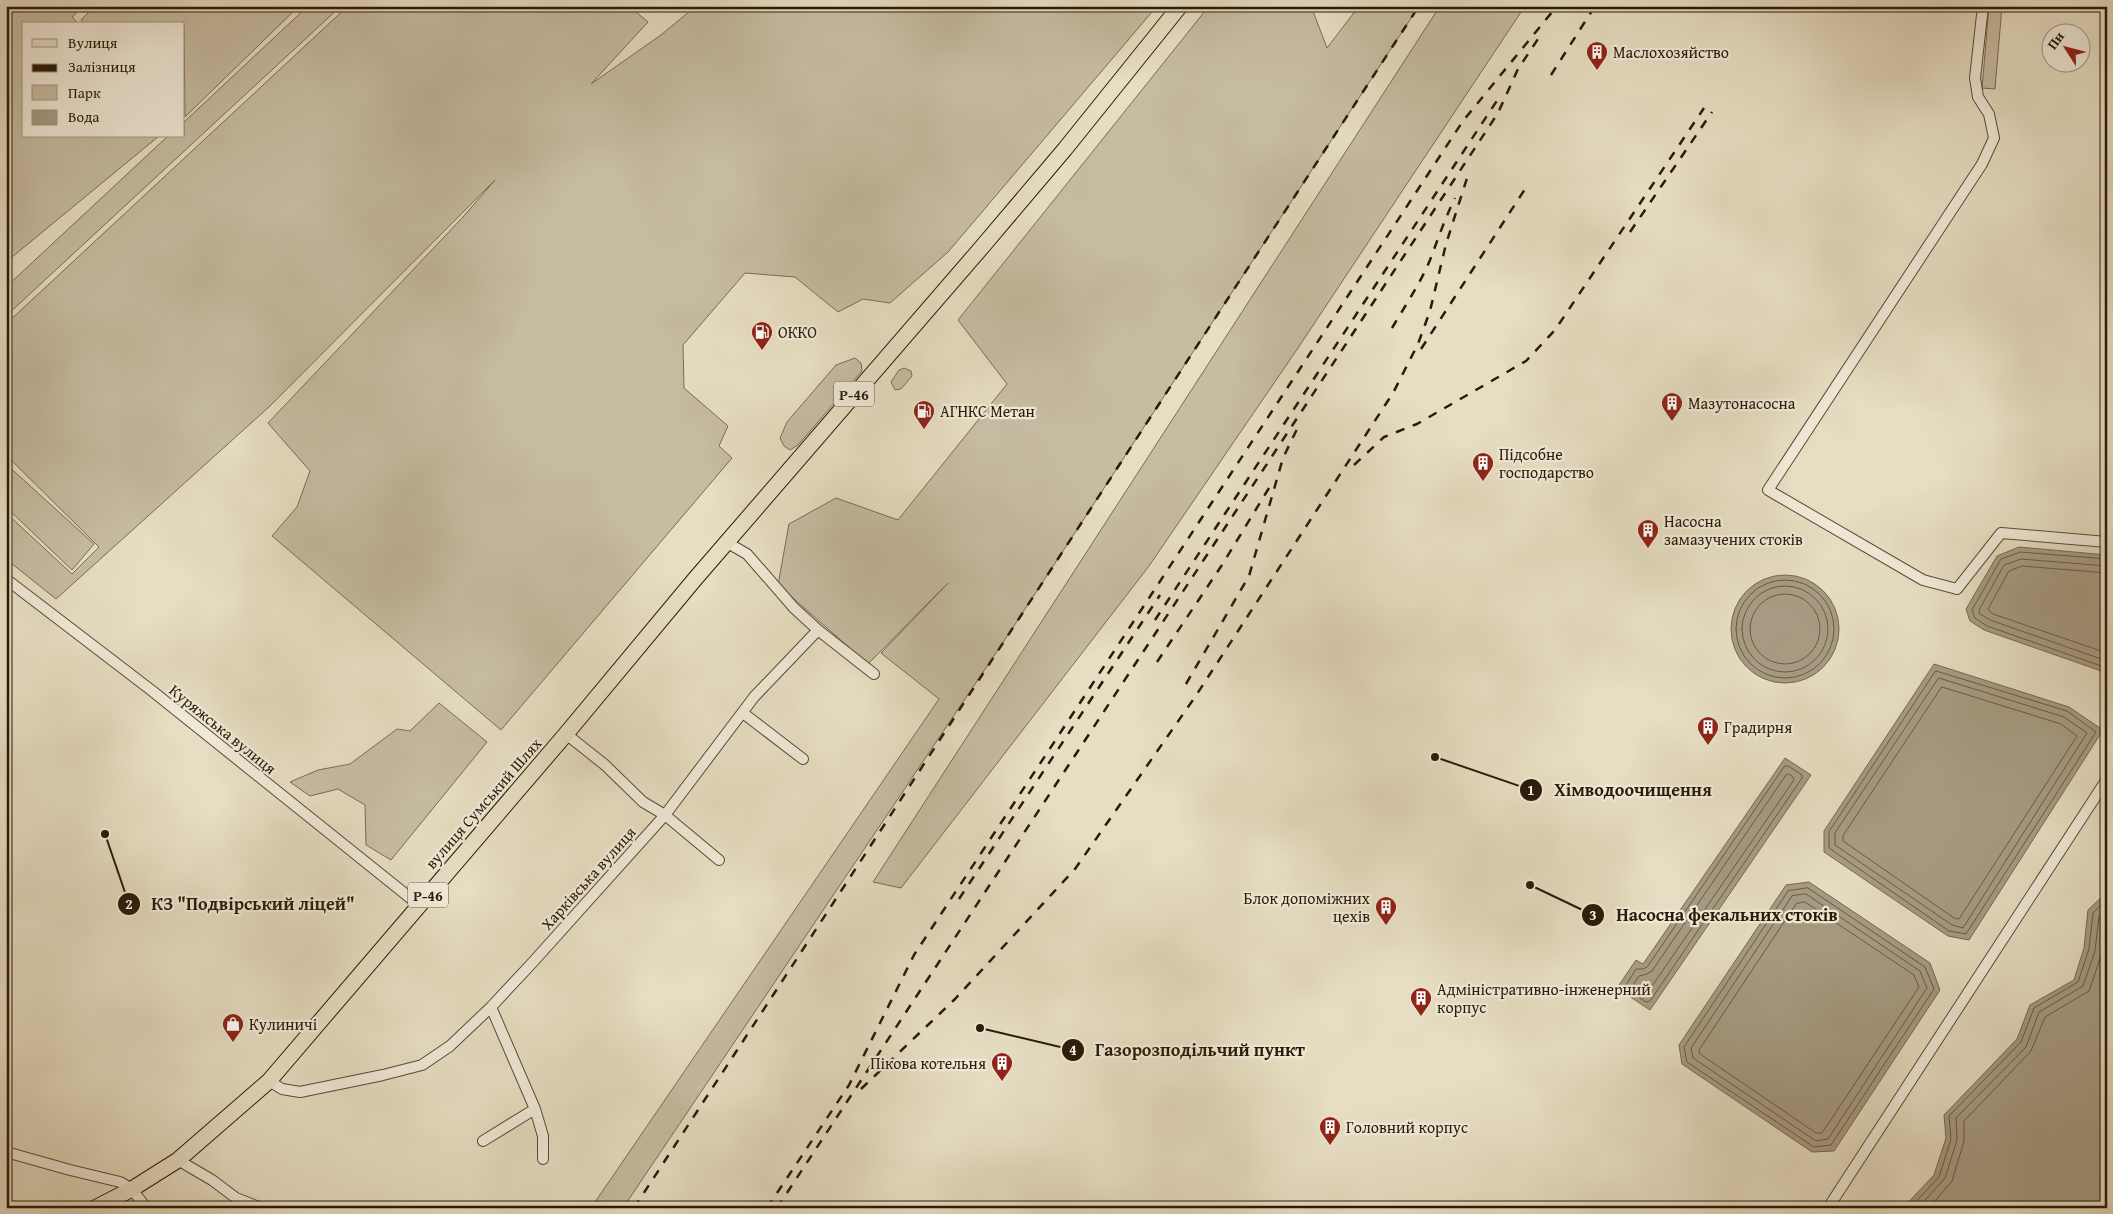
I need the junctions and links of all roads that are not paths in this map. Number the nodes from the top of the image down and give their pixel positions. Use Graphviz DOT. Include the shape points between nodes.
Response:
graph roads {
  1 [pos="1180,6"];
  2 [pos="1983,6"];
  3 [pos="726,542"];
  4 [pos="2107,542"];
  5 [pos="6,579"];
  6 [pos="818,630"];
  7 [pos="874,674"];
  8 [pos="743,713"];
  9 [pos="566,734"];
  10 [pos="803,759"];
  11 [pos="2107,779"];
  12 [pos="665,815"];
  13 [pos="719,860"];
  14 [pos="419,905"];
  15 [pos="490,1007"];
  16 [pos="268,1081"];
  17 [pos="535,1110"];
  18 [pos="483,1141"];
  19 [pos="6,1152"];
  20 [pos="543,1159"];
  21 [pos="178,1160"];
  22 [pos="132,1189"];
  23 [pos="95,1208"];
  24 [pos="146,1208"];
  25 [pos="261,1208"];
  26 [pos="1828,1208"];
  1 -- 3 [label="main road, Р-46" via="982,247"];
  2 -- 4 [label="street" via="1975,78 1978,98 1989,114 1994,138 1982,164 1768,490 1923,580 1957,589 2001,533"];
  3 -- 6 [label="street" via="747,554 794,608"];
  3 -- 9 [label="main road, вулиця Сумський Шлях / Р-46"];
  5 -- 14 [label="street, Куряжська вулиця" via="151,690"];
  6 -- 7 [label="street"];
  6 -- 8 [label="street, Харківська вулиця" via="754,697"];
  8 -- 10 [label="street"];
  8 -- 12 [label="street, Харківська вулиця"];
  9 -- 12 [label="street" via="605,765 643,802"];
  9 -- 14 [label="main road, вулиця Сумський Шлях / Р-46"];
  11 -- 26 [label="street"];
  12 -- 13 [label="street"];
  12 -- 15 [label="street, Харківська вулиця"];
  14 -- 16 [label="main road, вулиця Сумський Шлях / Р-46"];
  15 -- 16 [label="street, Харківська вулиця" via="450,1046 422,1064 300,1092 282,1089"];
  15 -- 17 [label="street"];
  16 -- 21 [label="main road, вулиця Сумський Шлях / Р-46"];
  17 -- 18 [label="street"];
  17 -- 20 [label="street" via="543,1136"];
  19 -- 22 [label="street" via="120,1182"];
  21 -- 22 [label="main road, вулиця Сумський Шлях / Р-46"];
  21 -- 25 [label="street" via="236,1198"];
  22 -- 23 [label="main road, вулиця Сумський Шлях / Р-46"];
  22 -- 24 [label="street"];
}
